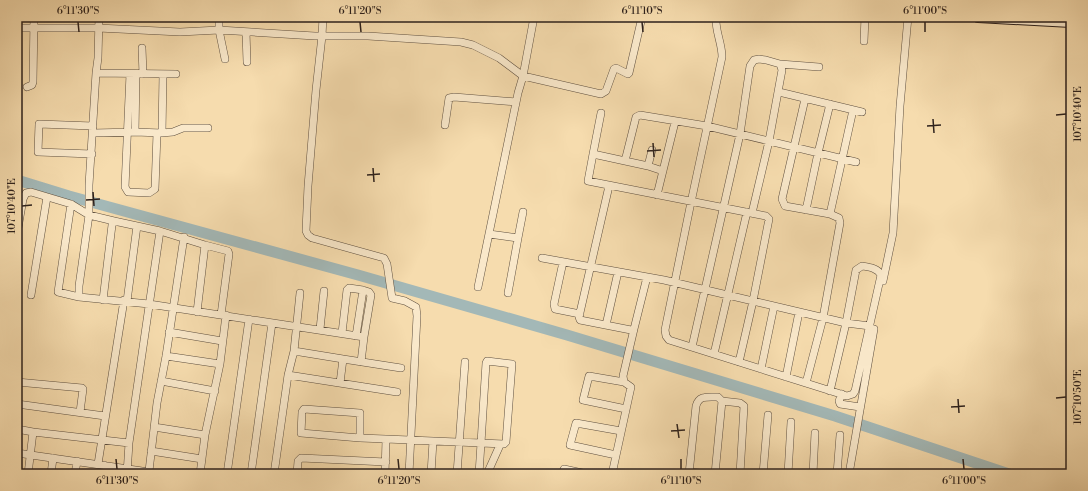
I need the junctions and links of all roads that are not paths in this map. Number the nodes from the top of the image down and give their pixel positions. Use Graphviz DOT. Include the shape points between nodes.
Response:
graph roads {
  1 [pos="34,17"];
  2 [pos="98,17"];
  3 [pos="219,17"];
  4 [pos="323,17"];
  5 [pos="534,17"];
  6 [pos="642,17"];
  7 [pos="716,17"];
  8 [pos="865,17"];
  9 [pos="908,17"];
  10 [pos="978,17"];
  11 [pos="1015,18"];
  12 [pos="1071,22"];
  13 [pos="17,28"];
  14 [pos="34,28"];
  15 [pos="98,28"];
  16 [pos="219,30"];
  17 [pos="246,32"];
  18 [pos="322,36"];
  19 [pos="864,41"];
  20 [pos="142,48"];
  21 [pos="225,59"];
  22 [pos="246,62"];
  23 [pos="780,64"];
  24 [pos="819,67"];
  25 [pos="96,73"];
  26 [pos="136,74"];
  27 [pos="163,74"];
  28 [pos="176,74"];
  29 [pos="523,76"];
  30 [pos="27,87"];
  31 [pos="779,92"];
  32 [pos="805,99"];
  33 [pos="516,102"];
  34 [pos="830,104"];
  35 [pos="853,110"];
  36 [pos="862,112"];
  37 [pos="601,113"];
  38 [pos="674,122"];
  39 [pos="444,125"];
  40 [pos="707,126"];
  41 [pos="208,128"];
  42 [pos="93,130"];
  43 [pos="132,132"];
  44 [pos="160,133"];
  45 [pos="740,134"];
  46 [pos="769,141"];
  47 [pos="794,147"];
  48 [pos="652,150"];
  49 [pos="818,152"];
  50 [pos="92,154"];
  51 [pos="593,154"];
  52 [pos="841,158"];
  53 [pos="625,161"];
  54 [pos="856,162"];
  55 [pos="648,166"];
  56 [pos="663,171"];
  57 [pos="609,186"];
  58 [pos="657,196"];
  59 [pos="47,197"];
  60 [pos="691,200"];
  61 [pos="72,204"];
  62 [pos="724,207"];
  63 [pos="806,210"];
  64 [pos="89,212"];
  65 [pos="523,212"];
  66 [pos="749,213"];
  67 [pos="830,214"];
  68 [pos="114,221"];
  69 [pos="137,226"];
  70 [pos="160,231"];
  71 [pos="17,234"];
  72 [pos="489,234"];
  73 [pos="184,237"];
  74 [pos="518,238"];
  75 [pos="206,245"];
  76 [pos="542,258"];
  77 [pos="563,262"];
  78 [pos="590,267"];
  79 [pos="618,272"];
  80 [pos="647,277"];
  81 [pos="675,283"];
  82 [pos="478,287"];
  83 [pos="704,290"];
  84 [pos="324,291"];
  85 [pos="300,293"];
  86 [pos="508,293"];
  87 [pos="31,295"];
  88 [pos="727,295"];
  89 [pos="79,297"];
  90 [pos="103,300"];
  91 [pos="126,301"];
  92 [pos="753,301"];
  93 [pos="149,304"];
  94 [pos="774,306"];
  95 [pos="173,307"];
  96 [pos="197,312"];
  97 [pos="800,312"];
  98 [pos="580,314"];
  99 [pos="223,315"];
  100 [pos="822,318"];
  101 [pos="249,319"];
  102 [pos="272,323"];
  103 [pos="846,323"];
  104 [pos="606,325"];
  105 [pos="297,326"];
  106 [pos="870,326"];
  107 [pos="634,329"];
  108 [pos="320,330"];
  109 [pos="169,332"];
  110 [pos="342,333"];
  111 [pos="360,336"];
  112 [pos="222,341"];
  113 [pos="692,347"];
  114 [pos="294,352"];
  115 [pos="714,354"];
  116 [pos="166,356"];
  117 [pos="343,359"];
  118 [pos="361,362"];
  119 [pos="465,362"];
  120 [pos="739,362"];
  121 [pos="220,364"];
  122 [pos="401,368"];
  123 [pos="761,369"];
  124 [pos="288,375"];
  125 [pos="786,377"];
  126 [pos="161,381"];
  127 [pos="17,382"];
  128 [pos="624,382"];
  129 [pos="340,383"];
  130 [pos="806,383"];
  131 [pos="215,391"];
  132 [pos="830,391"];
  133 [pos="397,392"];
  134 [pos="842,394"];
  135 [pos="722,401"];
  136 [pos="17,404"];
  137 [pos="860,408"];
  138 [pos="626,409"];
  139 [pos="80,412"];
  140 [pos="768,415"];
  141 [pos="105,416"];
  142 [pos="791,422"];
  143 [pos="154,427"];
  144 [pos="17,430"];
  145 [pos="621,431"];
  146 [pos="33,432"];
  147 [pos="815,433"];
  148 [pos="205,435"];
  149 [pos="840,435"];
  150 [pos="360,438"];
  151 [pos="386,438"];
  152 [pos="102,440"];
  153 [pos="410,440"];
  154 [pos="433,441"];
  155 [pos="459,442"];
  156 [pos="129,443"];
  157 [pos="481,443"];
  158 [pos="500,445"];
  159 [pos="151,451"];
  160 [pos="17,453"];
  161 [pos="30,454"];
  162 [pos="616,456"];
  163 [pos="53,458"];
  164 [pos="202,459"];
  165 [pos="77,461"];
  166 [pos="386,462"];
  167 [pos="101,464"];
  168 [pos="127,471"];
  169 [pos="151,472"];
  170 [pos="689,473"];
  171 [pos="28,474"];
  172 [pos="51,474"];
  173 [pos="75,474"];
  174 [pos="102,474"];
  175 [pos="163,474"];
  176 [pos="200,474"];
  177 [pos="227,474"];
  178 [pos="251,474"];
  179 [pos="274,474"];
  180 [pos="297,474"];
  181 [pos="385,474"];
  182 [pos="409,474"];
  183 [pos="431,474"];
  184 [pos="457,474"];
  185 [pos="479,474"];
  186 [pos="487,474"];
  187 [pos="562,474"];
  188 [pos="587,474"];
  189 [pos="612,474"];
  190 [pos="711,474"];
  191 [pos="715,474"];
  192 [pos="740,474"];
  193 [pos="763,474"];
  194 [pos="788,474"];
  195 [pos="813,474"];
  196 [pos="837,474"];
  197 [pos="849,474"];
  1 -- 14 [label="street"];
  2 -- 15 [label="street"];
  3 -- 16 [label="street"];
  4 -- 18 [label="street"];
  5 -- 29 [label="street"];
  6 -- 29 [label="street" via="629,73 614,69 604,93"];
  7 -- 40 [label="street" via="715,26 722,46 722,57"];
  8 -- 19 [label="street"];
  9 -- 137 [label="street" via="892,233"];
  10 -- 11 [label="main road"];
  11 -- 12 [label="main road"];
  13 -- 14 [label="street"];
  14 -- 15 [label="street"];
  14 -- 30 [label="street" via="33,82"];
  15 -- 16 [label="street" via="180,32"];
  15 -- 25 [label="street"];
  16 -- 17 [label="street"];
  16 -- 21 [label="street"];
  17 -- 18 [label="street"];
  17 -- 22 [label="street"];
  18 -- 29 [label="street" via="461,42 499,58"];
  18 -- 153 [label="street" via="314,104 306,231 312,238 384,258 391,296 415,306 417,311"];
  20 -- 26 [label="street"];
  23 -- 24 [label="street"];
  23 -- 31 [label="street" via="782,70"];
  23 -- 45 [label="street" via="759,59 754,60 750,66"];
  25 -- 26 [label="street"];
  25 -- 42 [label="street"];
  26 -- 27 [label="street"];
  26 -- 43 [label="street"];
  27 -- 28 [label="street"];
  27 -- 44 [label="street"];
  29 -- 33 [label="street"];
  31 -- 32 [label="street"];
  31 -- 46 [label="street"];
  32 -- 34 [label="street"];
  32 -- 47 [label="street"];
  33 -- 39 [label="street" via="454,96 449,98"];
  33 -- 72 [label="street"];
  34 -- 35 [label="street"];
  34 -- 49 [label="street"];
  35 -- 36 [label="street"];
  35 -- 52 [label="street"];
  37 -- 51 [label="street"];
  38 -- 40 [label="street"];
  38 -- 53 [label="street" via="638,115"];
  38 -- 56 [label="street"];
  40 -- 45 [label="street"];
  40 -- 60 [label="street"];
  41 -- 44 [label="street" via="183,128"];
  42 -- 43 [label="street"];
  42 -- 50 [label="street"];
  42 -- 50 [label="street" via="39,124 38,152"];
  43 -- 44 [label="street"];
  43 -- 44 [label="street" via="126,187 128,192 144,194 152,192 155,187"];
  45 -- 46 [label="street"];
  45 -- 62 [label="street"];
  46 -- 47 [label="street"];
  46 -- 66 [label="street"];
  47 -- 49 [label="street"];
  47 -- 63 [label="street" via="782,199 784,206"];
  48 -- 55 [label="street"];
  49 -- 52 [label="street"];
  49 -- 63 [label="street"];
  50 -- 64 [label="street"];
  51 -- 53 [label="street"];
  51 -- 57 [label="street" via="588,181"];
  52 -- 54 [label="street"];
  52 -- 67 [label="street"];
  53 -- 55 [label="street"];
  55 -- 56 [label="street"];
  56 -- 58 [label="street"];
  57 -- 58 [label="street"];
  57 -- 78 [label="street"];
  58 -- 60 [label="street"];
  59 -- 61 [label="street"];
  59 -- 71 [label="street" via="26,193"];
  59 -- 87 [label="street"];
  60 -- 62 [label="street"];
  60 -- 81 [label="street"];
  61 -- 64 [label="street"];
  61 -- 89 [label="street" via="58,292"];
  62 -- 66 [label="street"];
  62 -- 83 [label="street"];
  63 -- 67 [label="street"];
  64 -- 68 [label="street"];
  64 -- 89 [label="street"];
  65 -- 74 [label="street"];
  66 -- 88 [label="street"];
  66 -- 92 [label="street" via="766,216 768,219"];
  67 -- 100 [label="street" via="839,218 840,223"];
  68 -- 69 [label="street"];
  68 -- 90 [label="street"];
  69 -- 70 [label="street"];
  69 -- 91 [label="street"];
  70 -- 73 [label="street"];
  70 -- 93 [label="street"];
  72 -- 74 [label="street"];
  72 -- 82 [label="street"];
  73 -- 75 [label="street"];
  73 -- 95 [label="street"];
  74 -- 86 [label="street"];
  75 -- 96 [label="street"];
  75 -- 99 [label="street" via="228,251 230,254"];
  76 -- 77 [label="street"];
  77 -- 78 [label="street"];
  77 -- 98 [label="street" via="555,309"];
  78 -- 79 [label="street"];
  78 -- 98 [label="street"];
  79 -- 80 [label="street"];
  79 -- 104 [label="street"];
  80 -- 81 [label="street"];
  80 -- 107 [label="street"];
  81 -- 83 [label="street"];
  81 -- 113 [label="street" via="666,336 669,340"];
  83 -- 88 [label="street"];
  83 -- 113 [label="street"];
  84 -- 108 [label="street"];
  85 -- 105 [label="street"];
  88 -- 92 [label="street"];
  88 -- 115 [label="street"];
  89 -- 90 [label="street"];
  90 -- 91 [label="street"];
  91 -- 93 [label="street"];
  91 -- 141 [label="street"];
  92 -- 94 [label="street"];
  92 -- 120 [label="street"];
  93 -- 95 [label="street"];
  93 -- 156 [label="street"];
  94 -- 97 [label="street"];
  94 -- 123 [label="street"];
  95 -- 96 [label="street"];
  95 -- 109 [label="street"];
  96 -- 99 [label="street"];
  97 -- 100 [label="street"];
  97 -- 125 [label="street"];
  98 -- 104 [label="street" via="580,320"];
  99 -- 101 [label="street"];
  99 -- 112 [label="street"];
  100 -- 103 [label="street"];
  100 -- 130 [label="street"];
  101 -- 102 [label="street"];
  101 -- 177 [label="street"];
  102 -- 105 [label="street"];
  102 -- 178 [label="street"];
  103 -- 106 [label="street"];
  103 -- 106 [label="street" via="856,270 862,266 876,269 881,275"];
  103 -- 132 [label="street"];
  104 -- 107 [label="street"];
  105 -- 108 [label="street"];
  105 -- 114 [label="street"];
  106 -- 134 [label="street" via="855,391 848,396"];
  107 -- 128 [label="street" via="623,376"];
  108 -- 110 [label="street"];
  109 -- 112 [label="street"];
  109 -- 116 [label="street"];
  110 -- 111 [label="street"];
  110 -- 111 [label="street" via="347,290 363,290"];
  111 -- 118 [label="street"];
  112 -- 121 [label="street"];
  113 -- 115 [label="street"];
  114 -- 117 [label="street"];
  114 -- 124 [label="street"];
  115 -- 120 [label="street"];
  116 -- 121 [label="street"];
  116 -- 126 [label="street"];
  117 -- 118 [label="street"];
  117 -- 129 [label="street"];
  118 -- 122 [label="street"];
  119 -- 155 [label="street"];
  120 -- 123 [label="street"];
  121 -- 131 [label="street"];
  123 -- 125 [label="street"];
  124 -- 129 [label="street"];
  124 -- 179 [label="street"];
  125 -- 130 [label="street"];
  126 -- 131 [label="street"];
  126 -- 143 [label="street"];
  127 -- 139 [label="street" via="82,388"];
  128 -- 138 [label="street" via="631,387"];
  128 -- 138 [label="street" via="589,376 583,400"];
  129 -- 133 [label="street"];
  130 -- 132 [label="street"];
  131 -- 148 [label="street"];
  132 -- 134 [label="street"];
  134 -- 137 [label="street" via="840,404"];
  135 -- 170 [label="street" via="718,397 704,396 697,402"];
  135 -- 191 [label="street"];
  135 -- 192 [label="street" via="740,403 744,406"];
  136 -- 139 [label="street"];
  137 -- 197 [label="street"];
  138 -- 145 [label="street"];
  139 -- 141 [label="street"];
  140 -- 193 [label="street"];
  141 -- 152 [label="street"];
  142 -- 194 [label="street"];
  143 -- 148 [label="street"];
  143 -- 159 [label="street"];
  144 -- 146 [label="street"];
  145 -- 162 [label="street"];
  145 -- 162 [label="street" via="576,423 570,445"];
  146 -- 152 [label="street"];
  146 -- 161 [label="street"];
  147 -- 195 [label="street"];
  148 -- 164 [label="street"];
  149 -- 196 [label="street"];
  150 -- 150 [label="street" via="301,433 302,412 304,409 360,413"];
  150 -- 151 [label="street"];
  151 -- 153 [label="street"];
  151 -- 166 [label="street"];
  152 -- 156 [label="street"];
  152 -- 167 [label="street"];
  153 -- 154 [label="street"];
  153 -- 182 [label="street"];
  154 -- 155 [label="street"];
  154 -- 183 [label="street"];
  155 -- 157 [label="street"];
  155 -- 184 [label="street"];
  156 -- 168 [label="street"];
  157 -- 158 [label="street"];
  157 -- 158 [label="street" via="486,363 489,361 511,364 506,444"];
  157 -- 185 [label="street"];
  158 -- 186 [label="street"];
  159 -- 164 [label="street"];
  159 -- 169 [label="street"];
  160 -- 161 [label="street"];
  161 -- 163 [label="street"];
  161 -- 171 [label="street"];
  162 -- 189 [label="street"];
  163 -- 165 [label="street"];
  163 -- 172 [label="street"];
  164 -- 176 [label="street"];
  165 -- 167 [label="street"];
  165 -- 173 [label="street"];
  166 -- 180 [label="street" via="301,458 298,461"];
  166 -- 181 [label="street"];
  167 -- 168 [label="street"];
  167 -- 174 [label="street"];
  168 -- 169 [label="street"];
  169 -- 175 [label="street"];
  170 -- 190 [label="street"];
  187 -- 188 [label="street" via="564,469"];
}
